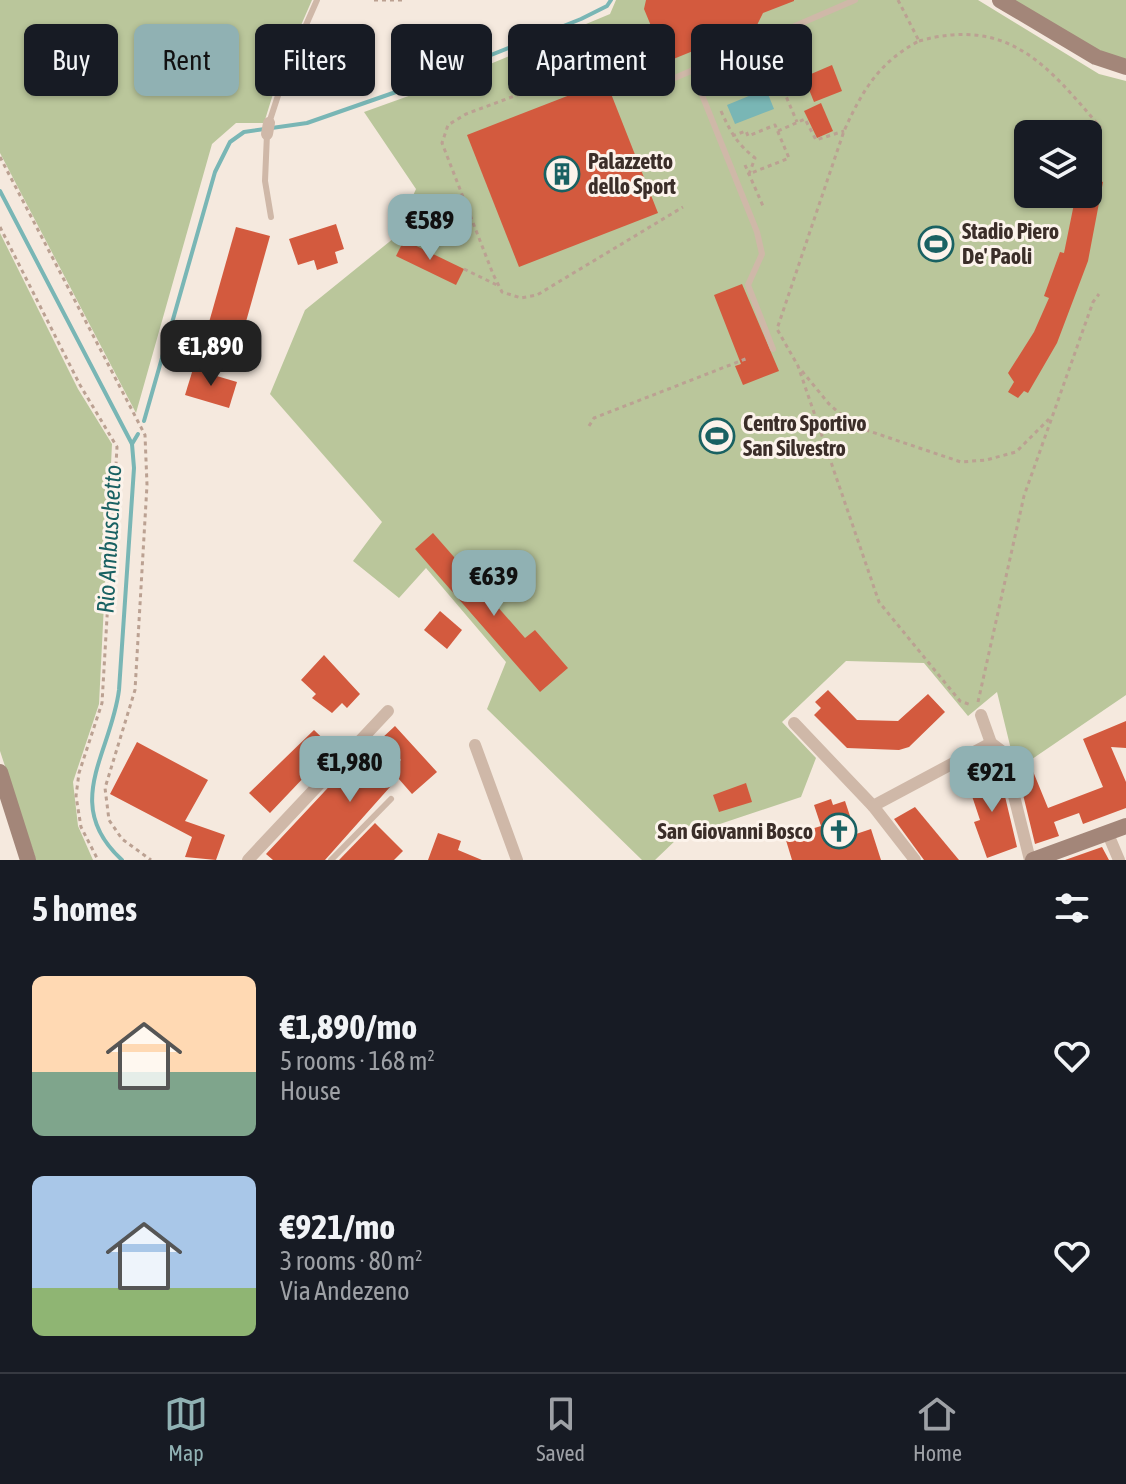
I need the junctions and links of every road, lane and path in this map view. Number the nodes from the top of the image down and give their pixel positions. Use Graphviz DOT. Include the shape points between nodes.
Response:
graph roads {
  1 [pos="317,0"];
  2 [pos="374,0"];
  3 [pos="406,0"];
  4 [pos="855,0"];
  5 [pos="898,0"];
  6 [pos="1000,0"];
  7 [pos="799,24"];
  8 [pos="919,41"];
  9 [pos="1126,67"];
  10 [pos="514,96"];
  11 [pos="702,96"];
  12 [pos="786,96"];
  13 [pos="716,100"];
  14 [pos="1094,120"];
  15 [pos="797,122"];
  16 [pos="778,131"];
  17 [pos="844,131"];
  18 [pos="732,136"];
  19 [pos="0,157"];
  20 [pos="745,165"];
  21 [pos="749,174"];
  22 [pos="763,206"];
  23 [pos="683,207"];
  24 [pos="271,217"];
  25 [pos="0,227"];
  26 [pos="464,269"];
  27 [pos="499,286"];
  28 [pos="1099,294"];
  29 [pos="773,349"];
  30 [pos="748,358"];
  31 [pos="798,366"];
  32 [pos="1052,416"];
  33 [pos="589,426"];
  34 [pos="388,711"];
  35 [pos="981,715"];
  36 [pos="794,723"];
  37 [pos="991,743"];
  38 [pos="475,745"];
  39 [pos="0,772"];
  40 [pos="391,799"];
  41 [pos="873,806"];
  42 [pos="1126,826"];
  43 [pos="1108,834"];
  44 [pos="28,860"];
  45 [pos="98,860"];
  46 [pos="151,860"];
  47 [pos="248,860"];
  48 [pos="331,860"];
  49 [pos="517,860"];
  50 [pos="915,860"];
  51 [pos="1031,860"];
  52 [pos="1119,860"];
  1 -- 24 [label="lane" via="291,56 268,128 265,181"];
  2 -- 3 [label="path"];
  4 -- 7 [label="lane"];
  5 -- 8 [label="path"];
  6 -- 9 [label="street" via="1096,57"];
  8 -- 14 [label="path" via="944,34 993,37 1035,56"];
  8 -- 17 [label="path" via="875,72"];
  10 -- 27 [label="path" via="448,125 442,143"];
  11 -- 29 [label="lane" via="757,232 762,254 748,285"];
  12 -- 15 [label="path"];
  13 -- 18 [label="path"];
  15 -- 16 [label="path"];
  15 -- 17 [label="path" via="805,119 816,140"];
  16 -- 18 [label="path" via="775,125"];
  16 -- 21 [label="path" via="789,158"];
  17 -- 31 [label="path" via="777,329"];
  18 -- 21 [label="path" via="755,158"];
  19 -- 46 [label="path" via="145,435 135,690 105,788 109,820 122,839"];
  20 -- 21 [label="path"];
  21 -- 22 [label="path"];
  23 -- 27 [label="path" via="537,295 521,298"];
  25 -- 45 [label="path" via="117,447 102,703 76,796 81,827"];
  26 -- 27 [label="path"];
  28 -- 32 [label="path"];
  30 -- 33 [label="path" via="594,418"];
  31 -- 32 [label="path" via="854,426 961,462 1016,452"];
  31 -- 32 [label="path" via="879,602 968,706 981,698 1024,496"];
  34 -- 47 [label="street"];
  35 -- 37 [label="street"];
  36 -- 41 [label="street"];
  37 -- 41 [label="street"];
  37 -- 51 [label="street" via="1003,752"];
  38 -- 49 [label="street"];
  39 -- 44 [label="street"];
  40 -- 48 [label="lane"];
  41 -- 50 [label="street"];
  42 -- 43 [label="street"];
  43 -- 51 [label="street"];
  43 -- 52 [label="street"];
}
